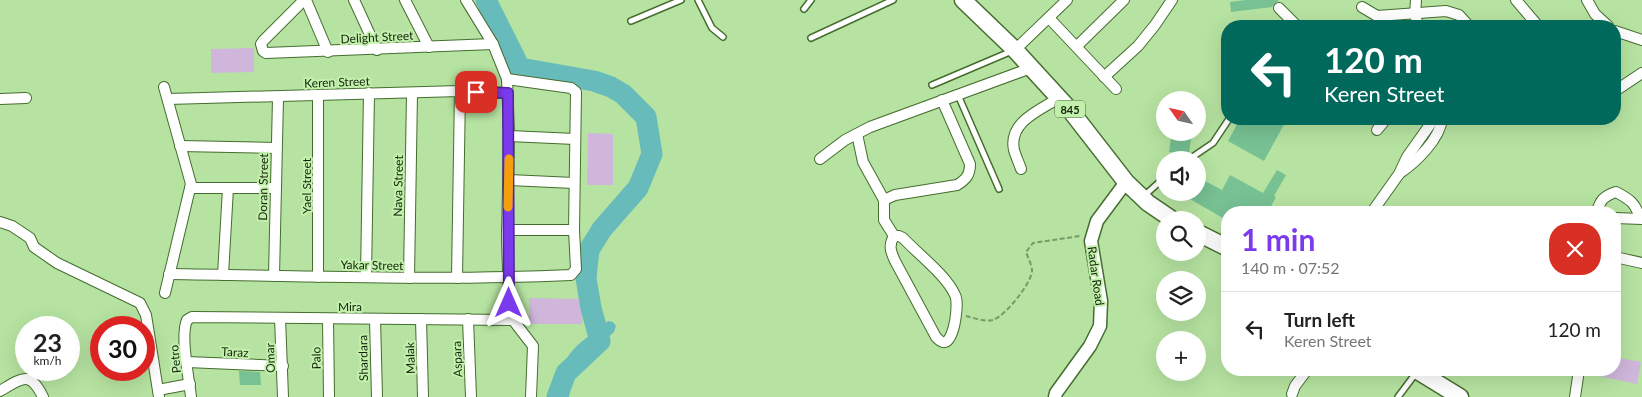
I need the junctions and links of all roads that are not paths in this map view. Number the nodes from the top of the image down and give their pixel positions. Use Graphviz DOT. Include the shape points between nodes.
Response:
graph roads {
  1 [pos="305,0"];
  2 [pos="354,0"];
  3 [pos="405,0"];
  4 [pos="466,0"];
  5 [pos="681,0"];
  6 [pos="698,0"];
  7 [pos="811,0"];
  8 [pos="893,0"];
  9 [pos="963,0"];
  10 [pos="1067,0"];
  11 [pos="1124,0"];
  12 [pos="1172,0"];
  13 [pos="1416,0"];
  14 [pos="1516,0"];
  15 [pos="1587,0"];
  16 [pos="1362,7"];
  17 [pos="1279,8"];
  18 [pos="804,9"];
  19 [pos="1415,14"];
  20 [pos="1049,18"];
  21 [pos="1291,20"];
  22 [pos="1416,20"];
  23 [pos="1464,20"];
  24 [pos="1533,20"];
  25 [pos="1602,20"];
  26 [pos="631,21"];
  27 [pos="1621,33"];
  28 [pos="723,37"];
  29 [pos="811,38"];
  30 [pos="1642,40"];
  31 [pos="493,44"];
  32 [pos="1077,46"];
  33 [pos="429,48"];
  34 [pos="377,50"];
  35 [pos="1015,50"];
  36 [pos="328,52"];
  37 [pos="1031,68"];
  38 [pos="1642,73"];
  39 [pos="1104,77"];
  40 [pos="507,79"];
  41 [pos="932,85"];
  42 [pos="164,87"];
  43 [pos="1621,87"];
  44 [pos="1116,89"];
  45 [pos="460,91"];
  46 [pos="369,93"];
  47 [pos="412,93"];
  48 [pos="508,93"];
  49 [pos="318,95"];
  50 [pos="958,95"];
  51 [pos="26,98"];
  52 [pos="278,98"];
  53 [pos="1059,98"];
  54 [pos="0,99"];
  55 [pos="168,99"];
  56 [pos="942,100"];
  57 [pos="1225,125"];
  58 [pos="1381,125"];
  59 [pos="1430,125"];
  60 [pos="1440,125"];
  61 [pos="1377,130"];
  62 [pos="857,134"];
  63 [pos="509,136"];
  64 [pos="575,138"];
  65 [pos="180,146"];
  66 [pos="276,148"];
  67 [pos="1201,151"];
  68 [pos="820,159"];
  69 [pos="1021,169"];
  70 [pos="1399,174"];
  71 [pos="508,180"];
  72 [pos="1126,182"];
  73 [pos="574,183"];
  74 [pos="1156,185"];
  75 [pos="190,188"];
  76 [pos="228,188"];
  77 [pos="276,188"];
  78 [pos="999,190"];
  79 [pos="1142,197"];
  80 [pos="884,200"];
  81 [pos="1376,206"];
  82 [pos="1599,206"];
  83 [pos="1161,211"];
  84 [pos="1621,218"];
  85 [pos="1641,219"];
  86 [pos="0,223"];
  87 [pos="507,230"];
  88 [pos="574,230"];
  89 [pos="894,236"];
  90 [pos="1206,237"];
  91 [pos="1221,244"];
  92 [pos="1621,259"];
  93 [pos="1642,264"];
  94 [pos="169,274"];
  95 [pos="223,275"];
  96 [pos="274,276"];
  97 [pos="318,277"];
  98 [pos="366,277"];
  99 [pos="409,278"];
  100 [pos="457,278"];
  101 [pos="509,278"];
  102 [pos="165,293"];
  103 [pos="280,318"];
  104 [pos="328,319"];
  105 [pos="375,319"];
  106 [pos="421,319"];
  107 [pos="468,319"];
  108 [pos="187,320"];
  109 [pos="513,320"];
  110 [pos="187,362"];
  111 [pos="282,366"];
  112 [pos="1302,376"];
  113 [pos="1413,376"];
  114 [pos="1427,376"];
  115 [pos="1578,376"];
  116 [pos="190,384"];
  117 [pos="0,391"];
  118 [pos="158,393"];
  119 [pos="1292,394"];
  120 [pos="188,396"];
  121 [pos="43,397"];
  122 [pos="283,397"];
  123 [pos="329,397"];
  124 [pos="376,397"];
  125 [pos="424,397"];
  126 [pos="470,397"];
  127 [pos="531,397"];
  128 [pos="1055,397"];
  129 [pos="1398,397"];
  130 [pos="1460,397"];
  131 [pos="1575,397"];
  1 -- 36 [label="street"];
  1 -- 36 [label="street, Delight Street" via="263,41 262,51"];
  2 -- 34 [label="street"];
  3 -- 33 [label="street"];
  4 -- 31 [label="street"];
  5 -- 26 [label="lane"];
  6 -- 28 [label="lane" via="712,28"];
  7 -- 18 [label="lane"];
  8 -- 29 [label="lane"];
  9 -- 35 [label="main road, 845"];
  10 -- 20 [label="street"];
  11 -- 32 [label="street"];
  12 -- 39 [label="street" via="1138,46"];
  13 -- 19 [label="street"];
  14 -- 24 [label="street"];
  15 -- 25 [label="street"];
  16 -- 19 [label="street" via="1377,16"];
  17 -- 21 [label="street"];
  19 -- 22 [label="street"];
  19 -- 23 [label="street" via="1446,11"];
  20 -- 32 [label="street"];
  20 -- 35 [label="street"];
  27 -- 30 [label="street"];
  31 -- 33 [label="street, Delight Street"];
  31 -- 40 [label="street"];
  32 -- 39 [label="street"];
  33 -- 34 [label="street, Delight Street"];
  34 -- 36 [label="street, Delight Street"];
  35 -- 37 [label="main road, 845"];
  35 -- 41 [label="lane"];
  37 -- 50 [label="street"];
  37 -- 53 [label="main road, 845"];
  38 -- 43 [label="street"];
  39 -- 44 [label="street"];
  40 -- 48 [label="street"];
  40 -- 64 [label="street" via="574,90"];
  42 -- 55 [label="street"];
  45 -- 47 [label="street, Keren Street"];
  45 -- 48 [label="street, Keren Street"];
  45 -- 100 [label="street"];
  46 -- 47 [label="street, Keren Street"];
  46 -- 49 [label="street, Keren Street"];
  46 -- 98 [label="street"];
  47 -- 99 [label="street, Nava Street"];
  48 -- 63 [label="street"];
  49 -- 52 [label="street, Keren Street"];
  49 -- 97 [label="street, Yael Street"];
  50 -- 56 [label="street"];
  50 -- 78 [label="lane"];
  51 -- 54 [label="street"];
  52 -- 55 [label="street, Keren Street"];
  52 -- 66 [label="street, Doran Street"];
  53 -- 69 [label="street" via="1018,126 1014,150"];
  53 -- 72 [label="main road, 845"];
  55 -- 65 [label="street"];
  56 -- 62 [label="street"];
  56 -- 80 [label="street" via="970,164 970,174 957,185 895,194"];
  57 -- 67 [label="lane" via="1212,143"];
  58 -- 61 [label="street"];
  59 -- 70 [label="street"];
  60 -- 70 [label="street" via="1414,163"];
  62 -- 68 [label="street"];
  62 -- 80 [label="street" via="863,162"];
  63 -- 64 [label="street"];
  63 -- 71 [label="street"];
  64 -- 73 [label="street"];
  65 -- 66 [label="street"];
  65 -- 75 [label="street"];
  66 -- 77 [label="street, Doran Street"];
  70 -- 81 [label="street"];
  71 -- 73 [label="street"];
  71 -- 87 [label="street"];
  72 -- 79 [label="main road, 845"];
  72 -- 128 [label="street, Radar Road" via="1097,222 1092,235 1101,301 1100,326"];
  73 -- 88 [label="street"];
  74 -- 79 [label="lane"];
  75 -- 76 [label="street"];
  75 -- 94 [label="street"];
  76 -- 77 [label="street"];
  76 -- 95 [label="street"];
  77 -- 96 [label="street, Doran Street"];
  79 -- 83 [label="main road, 845"];
  80 -- 89 [label="street" via="884,220"];
  82 -- 85 [label="street" via="1605,195 1616,192 1636,206"];
  84 -- 85 [label="street"];
  86 -- 118 [label="street" via="12,226 30,238 34,247 57,263 140,303 146,316"];
  87 -- 88 [label="street"];
  87 -- 101 [label="street"];
  88 -- 101 [label="street, Yakar Street" via="574,273"];
  89 -- 89 [label="street" via="890,250 936,337 946,342 955,324 957,297 950,285 903,238"];
  90 -- 91 [label="main road"];
  92 -- 93 [label="street"];
  94 -- 95 [label="street, Yakar Street"];
  94 -- 102 [label="street"];
  95 -- 96 [label="street, Yakar Street"];
  96 -- 97 [label="street, Yakar Street"];
  97 -- 98 [label="street, Yakar Street"];
  98 -- 99 [label="street, Yakar Street"];
  99 -- 100 [label="street, Yakar Street"];
  100 -- 101 [label="street, Yakar Street"];
  101 -- 109 [label="street"];
  103 -- 104 [label="street, Mira"];
  103 -- 108 [label="street, Mira" via="192,317"];
  103 -- 111 [label="street, Omar"];
  104 -- 105 [label="street, Mira"];
  104 -- 123 [label="street, Palo"];
  105 -- 106 [label="street, Mira"];
  105 -- 124 [label="street, Shardara"];
  106 -- 107 [label="street, Mira"];
  106 -- 125 [label="street, Malak"];
  107 -- 109 [label="street, Mira"];
  107 -- 126 [label="street, Aspara"];
  108 -- 110 [label="street, Petro" via="184,326"];
  109 -- 127 [label="street" via="533,346"];
  110 -- 111 [label="street, Taraz"];
  110 -- 116 [label="street, Petro"];
  111 -- 122 [label="street, Omar"];
  112 -- 119 [label="street"];
  113 -- 129 [label="lane"];
  114 -- 130 [label="main road"];
  115 -- 131 [label="street"];
  116 -- 118 [label="street"];
  116 -- 120 [label="street, Petro"];
  117 -- 121 [label="street" via="22,378 38,386"];
}
